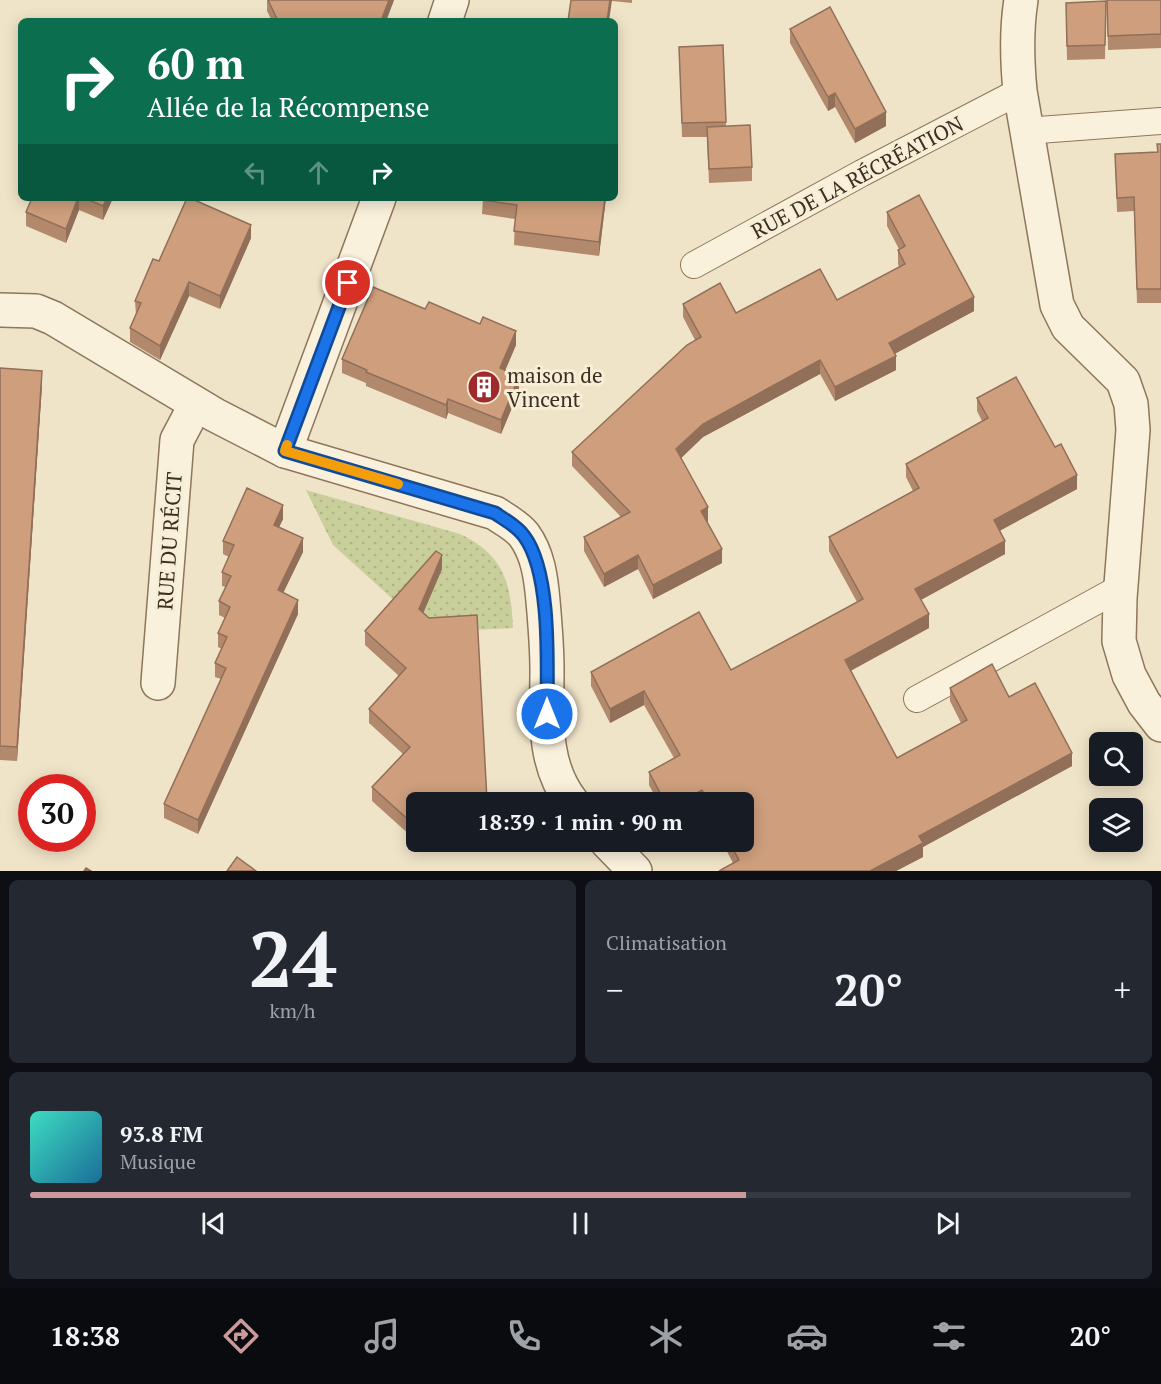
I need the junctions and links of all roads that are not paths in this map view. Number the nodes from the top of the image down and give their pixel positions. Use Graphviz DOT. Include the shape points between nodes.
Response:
graph roads {
  1 [pos="452,0"];
  2 [pos="1021,0"];
  3 [pos="446,18"];
  4 [pos="1020,91"];
  5 [pos="1161,121"];
  6 [pos="1025,131"];
  7 [pos="379,201"];
  8 [pos="694,265"];
  9 [pos="0,310"];
  10 [pos="196,404"];
  11 [pos="285,451"];
  12 [pos="1120,588"];
  13 [pos="158,683"];
  14 [pos="917,699"];
  15 [pos="1161,725"];
  16 [pos="564,792"];
  17 [pos="617,852"];
  18 [pos="635,871"];
  1 -- 3 [label="street"];
  2 -- 4 [label="street" via="1017,50"];
  4 -- 6 [label="street"];
  4 -- 8 [label="lane, RUE DE LA RÉCRÉATION"];
  5 -- 6 [label="lane"];
  6 -- 12 [label="street" via="1057,305 1068,327 1123,381 1131,405 1133,430"];
  7 -- 11 [label="street"];
  9 -- 10 [label="street" via="36,312 53,318"];
  10 -- 11 [label="street"];
  10 -- 13 [label="street, RUE DU RÉCIT" via="177,440"];
  11 -- 16 [label="street" via="495,513 525,536 537,561 546,626 549,747 552,766"];
  12 -- 14 [label="lane"];
  12 -- 15 [label="street" via="1119,641 1129,675"];
  17 -- 18 [label="street"];
}
